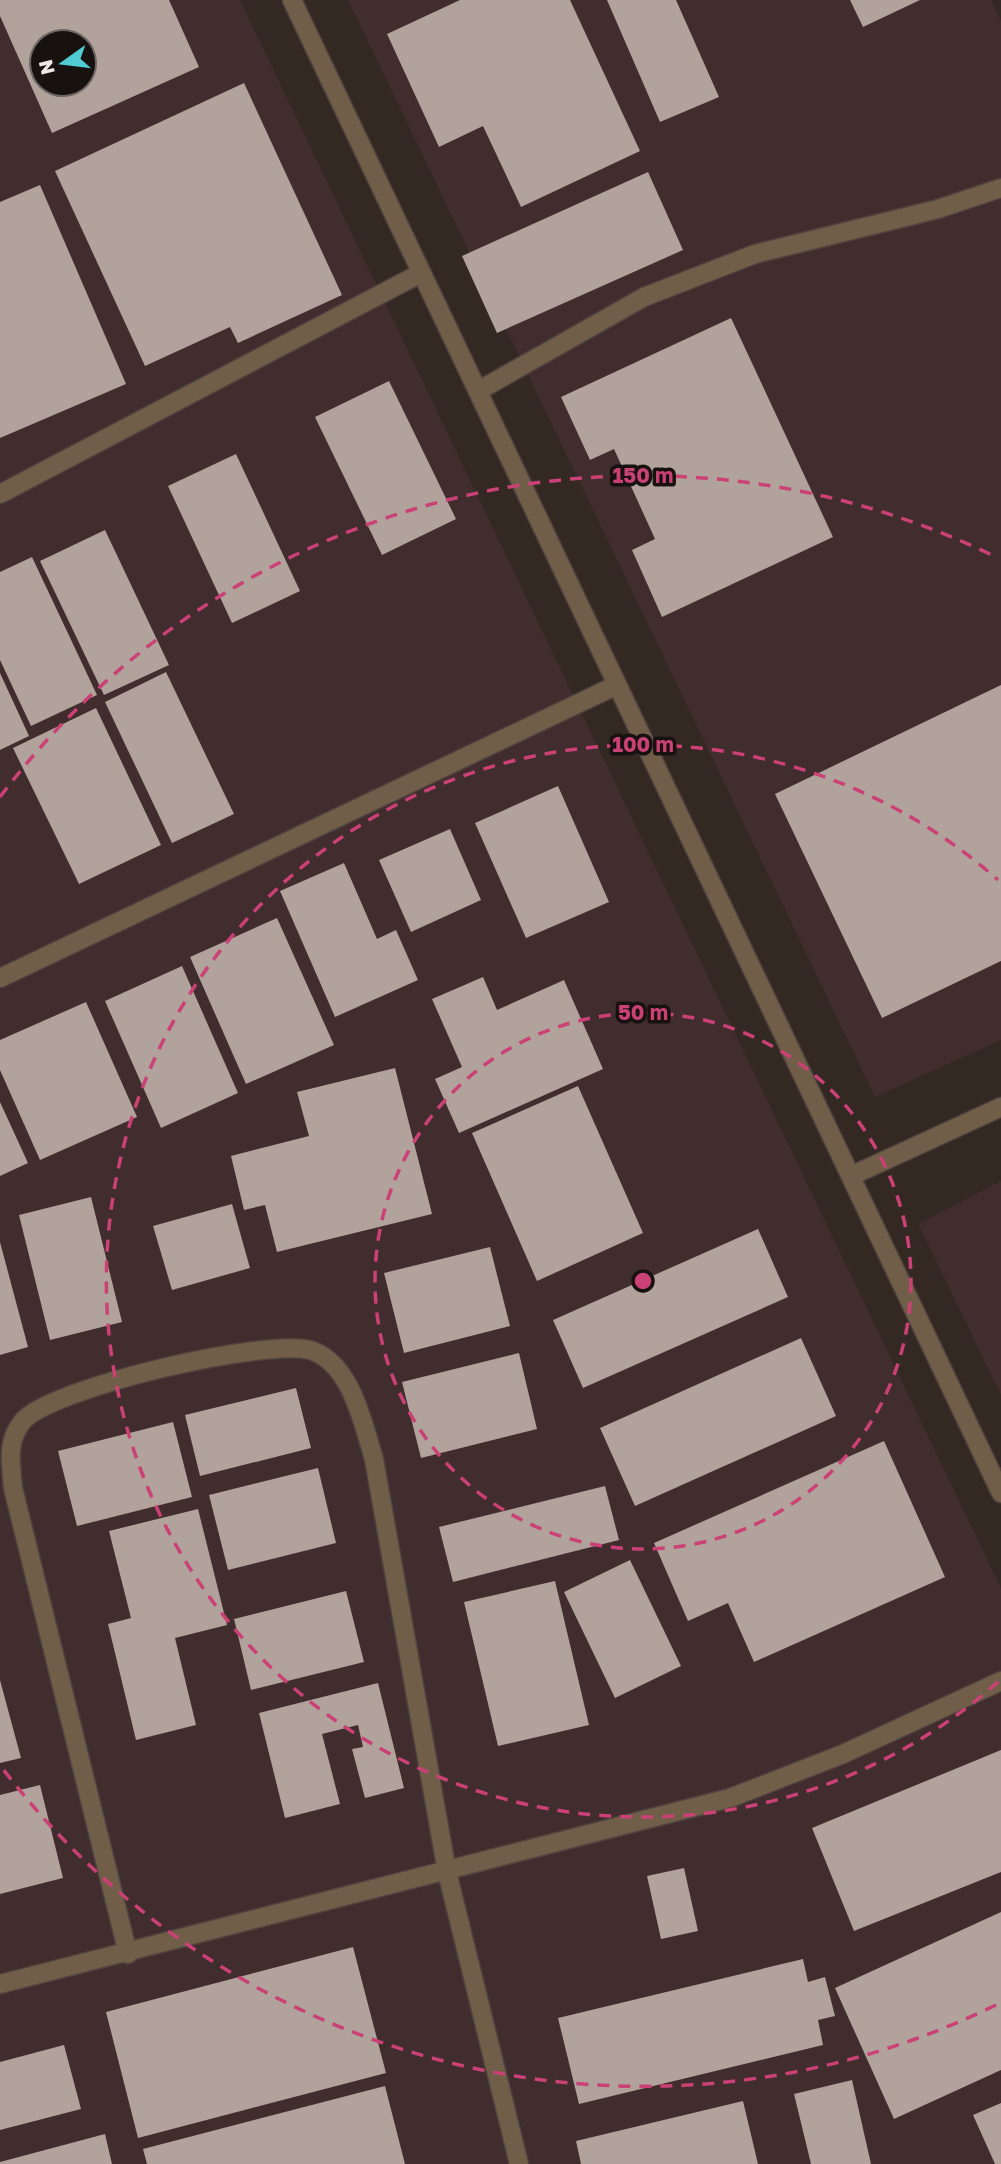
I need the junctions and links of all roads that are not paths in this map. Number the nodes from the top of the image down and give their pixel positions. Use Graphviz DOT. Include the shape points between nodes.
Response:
graph roads {
  1 [pos="292,0"];
  2 [pos="1001,188"];
  3 [pos="421,273"];
  4 [pos="478,391"];
  5 [pos="0,494"];
  6 [pos="617,685"];
  7 [pos="0,978"];
  8 [pos="1001,1107"];
  9 [pos="851,1176"];
  10 [pos="1001,1493"];
  11 [pos="1001,1681"];
  12 [pos="447,1872"];
  13 [pos="128,1954"];
  14 [pos="0,1984"];
  15 [pos="519,2164"];
  1 -- 3 [label="street"];
  2 -- 4 [label="street" via="939,209 755,254 644,297"];
  3 -- 4 [label="street"];
  3 -- 5 [label="street"];
  4 -- 6 [label="street"];
  6 -- 7 [label="street"];
  6 -- 9 [label="street"];
  8 -- 9 [label="street"];
  9 -- 10 [label="street"];
  11 -- 12 [label="street" via="843,1754 730,1798"];
  12 -- 13 [label="street"];
  12 -- 13 [label="street" via="374,1459 355,1400 334,1366 313,1351 285,1348 117,1379 55,1399 23,1420 9,1447 13,1488"];
  12 -- 15 [label="street"];
  13 -- 14 [label="street"];
}
